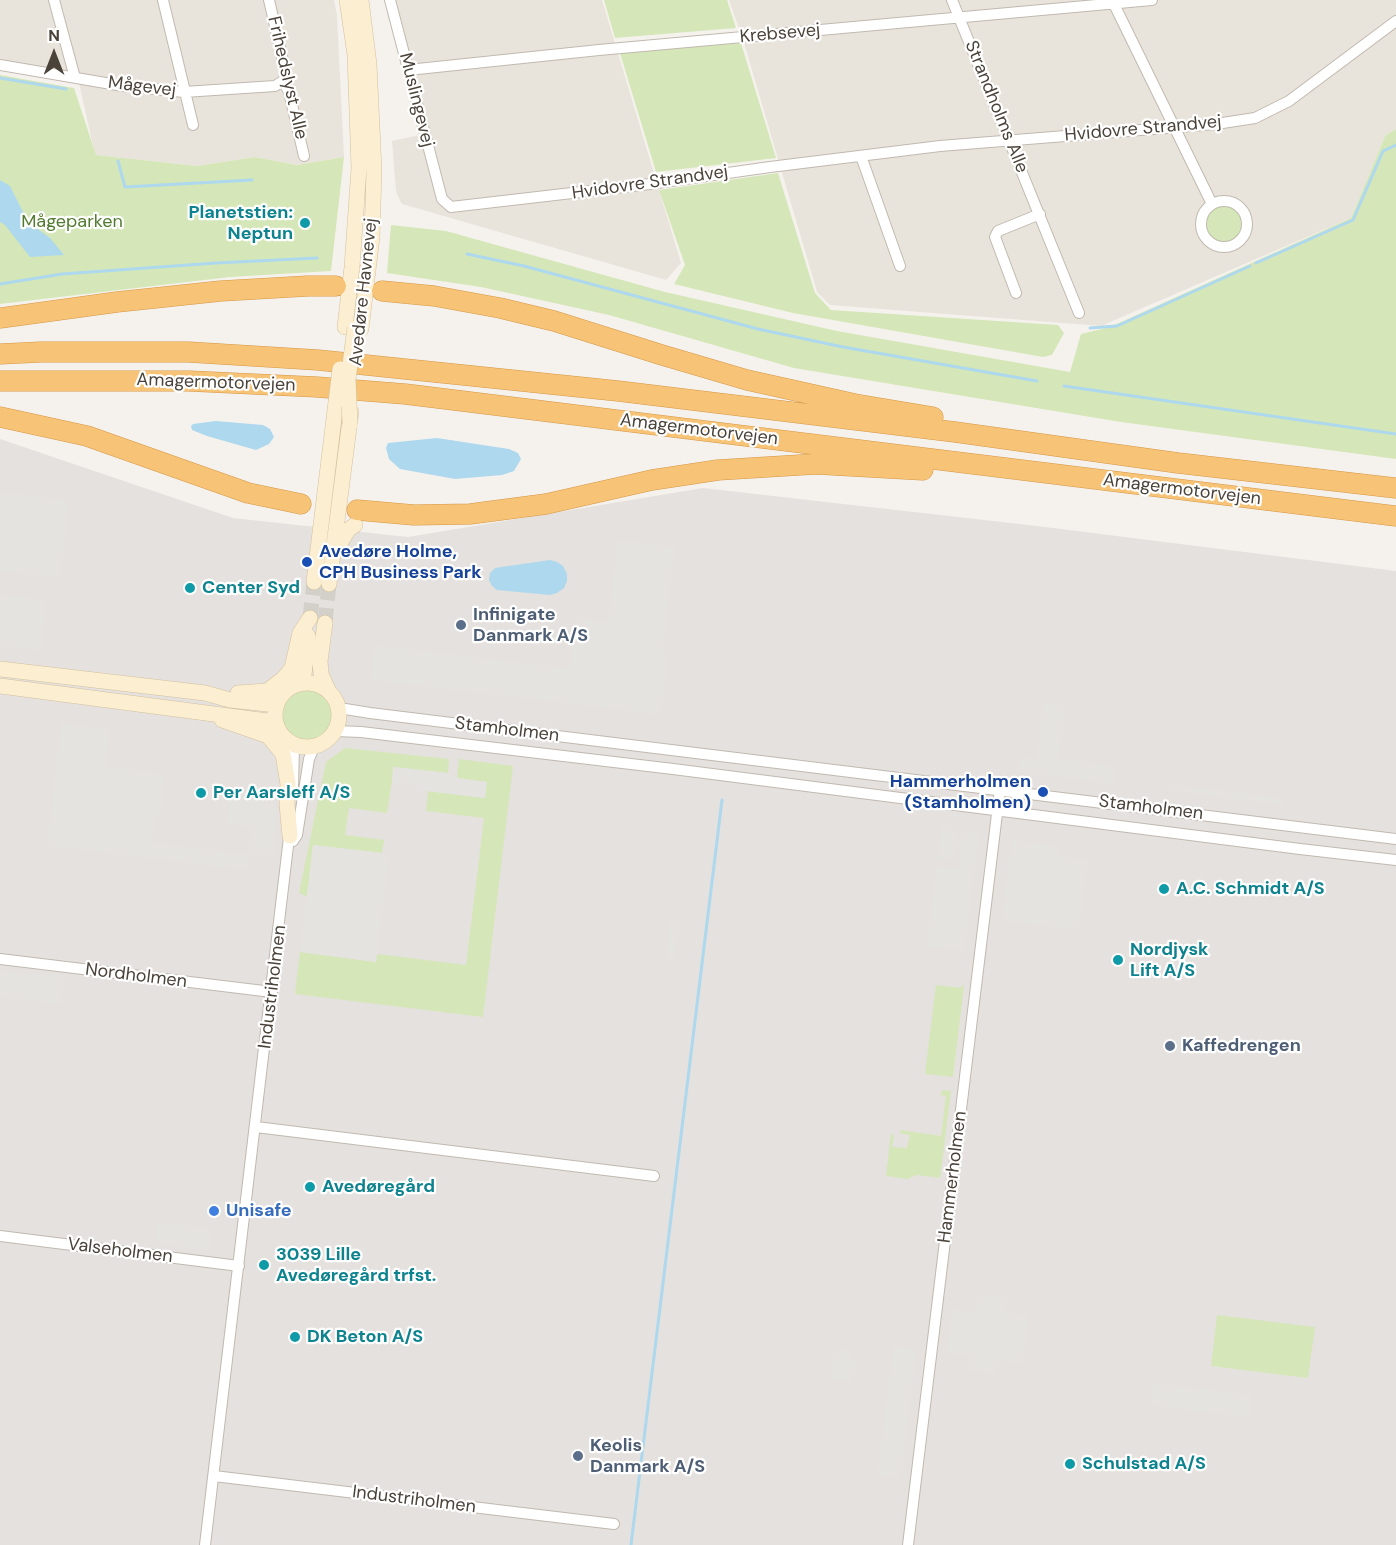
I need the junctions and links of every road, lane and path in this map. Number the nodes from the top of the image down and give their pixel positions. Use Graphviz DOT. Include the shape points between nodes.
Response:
graph roads {
  1 [pos="54,0"];
  2 [pos="163,0"];
  3 [pos="269,0"];
  4 [pos="347,0"];
  5 [pos="361,0"];
  6 [pos="390,0"];
  7 [pos="952,0"];
  8 [pos="1152,0"];
  9 [pos="1112,1"];
  10 [pos="960,19"];
  11 [pos="1396,21"];
  12 [pos="0,65"];
  13 [pos="408,70"];
  14 [pos="75,78"];
  15 [pos="284,81"];
  16 [pos="184,92"];
  17 [pos="193,125"];
  18 [pos="1174,127"];
  19 [pos="1010,141"];
  20 [pos="304,156"];
  21 [pos="861,156"];
  22 [pos="442,200"];
  23 [pos="1212,204"];
  24 [pos="1040,214"];
  25 [pos="900,266"];
  26 [pos="345,289"];
  27 [pos="374,290"];
  28 [pos="1016,293"];
  29 [pos="1079,313"];
  30 [pos="0,318"];
  31 [pos="354,328"];
  32 [pos="0,354"];
  33 [pos="0,381"];
  34 [pos="0,417"];
  35 [pos="341,423"];
  36 [pos="1178,463"];
  37 [pos="1396,488"];
  38 [pos="1177,490"];
  39 [pos="301,504"];
  40 [pos="323,507"];
  41 [pos="349,511"];
  42 [pos="1396,516"];
  43 [pos="333,557"];
  44 [pos="317,621"];
  45 [pos="0,669"];
  46 [pos="299,684"];
  47 [pos="0,686"];
  48 [pos="328,690"];
  49 [pos="205,693"];
  50 [pos="277,705"];
  51 [pos="339,708"];
  52 [pos="200,712"];
  53 [pos="275,722"];
  54 [pos="336,731"];
  55 [pos="294,745"];
  56 [pos="314,747"];
  57 [pos="676,751"];
  58 [pos="673,769"];
  59 [pos="1000,789"];
  60 [pos="998,809"];
  61 [pos="1302,827"];
  62 [pos="1396,839"];
  63 [pos="290,841"];
  64 [pos="1299,849"];
  65 [pos="1396,860"];
  66 [pos="0,959"];
  67 [pos="272,992"];
  68 [pos="256,1127"];
  69 [pos="654,1176"];
  70 [pos="0,1236"];
  71 [pos="239,1266"];
  72 [pos="214,1476"];
  73 [pos="614,1524"];
  74 [pos="205,1545"];
  75 [pos="908,1545"];
  1 -- 14 [label="street"];
  2 -- 16 [label="street"];
  3 -- 15 [label="street, Frihedslyst Alle" via="286,74"];
  4 -- 26 [label="street, Avedøre Havnevej" via="359,122 358,201"];
  5 -- 27 [label="street, Avedøre Havnevej" via="369,64 374,170"];
  6 -- 13 [label="street, Muslingevej"];
  7 -- 10 [label="street, Strandholms Alle"];
  8 -- 9 [label="street, Krebsevej"];
  9 -- 10 [label="street, Krebsevej"];
  9 -- 18 [label="street"];
  10 -- 13 [label="street, Krebsevej"];
  10 -- 19 [label="street, Strandholms Alle"];
  11 -- 18 [label="street, Hvidovre Strandvej" via="1271,112 1241,121"];
  12 -- 14 [label="street, Mågevej"];
  13 -- 22 [label="street, Muslingevej"];
  14 -- 16 [label="street, Mågevej"];
  15 -- 16 [label="street, Mågevej" via="275,86"];
  15 -- 20 [label="street, Frihedslyst Alle"];
  16 -- 17 [label="street"];
  18 -- 19 [label="street, Hvidovre Strandvej"];
  18 -- 23 [label="street"];
  19 -- 21 [label="street, Hvidovre Strandvej"];
  19 -- 24 [label="street, Strandholms Alle"];
  21 -- 22 [label="street, Hvidovre Strandvej" via="494,203 451,207"];
  21 -- 25 [label="street"];
  23 -- 23 [label="street" via="1206,208 1201,222 1204,236 1222,246 1236,243 1245,232 1243,211 1226,201"];
  24 -- 28 [label="street" via="998,231 995,237"];
  24 -- 29 [label="street, Strandholms Alle"];
  26 -- 27 [label="street"];
  26 -- 30 [label="highway" via="308,286 221,291"];
  26 -- 31 [label="street, Avedøre Havnevej"];
  27 -- 31 [label="street, Avedøre Havnevej"];
  27 -- 36 [label="highway" via="481,304 554,321 747,380 855,404 1059,438"];
  31 -- 35 [label="street, Avedøre Havnevej, bridge"];
  31 -- 35 [label="street, Avedøre Havnevej, bridge" via="337,391"];
  32 -- 36 [label="highway, Amagermotorvejen" via="188,352 318,360 618,391"];
  33 -- 38 [label="highway, Amagermotorvejen" via="189,381 405,394"];
  34 -- 39 [label="highway" via="87,436 248,493"];
  35 -- 40 [label="street, Avedøre Havnevej"];
  35 -- 41 [label="street, Avedøre Havnevej"];
  36 -- 37 [label="highway, Amagermotorvejen"];
  38 -- 41 [label="highway" via="816,464 718,470 546,504 471,514"];
  38 -- 42 [label="highway, Amagermotorvejen"];
  39 -- 40 [label="street"];
  40 -- 41 [label="street"];
  40 -- 43 [label="street, Avedøre Havnevej" via="322,583"];
  41 -- 43 [label="street, Avedøre Havnevej"];
  41 -- 43 [label="street" via="348,530"];
  44 -- 46 [label="street"];
  44 -- 48 [label="street" via="321,674"];
  44 -- 49 [label="street" via="300,633 292,668 267,691"];
  45 -- 49 [label="street"];
  46 -- 48 [label="street"];
  46 -- 50 [label="street" via="283,694"];
  47 -- 52 [label="street"];
  48 -- 51 [label="street"];
  49 -- 50 [label="street"];
  50 -- 53 [label="street"];
  51 -- 54 [label="street"];
  51 -- 57 [label="street, Stamholmen"];
  52 -- 53 [label="street"];
  52 -- 63 [label="street" via="268,736 283,754"];
  53 -- 55 [label="street" via="284,738"];
  54 -- 56 [label="street" via="325,743"];
  54 -- 58 [label="street, Stamholmen"];
  55 -- 56 [label="street"];
  55 -- 63 [label="street, Industriholmen"];
  56 -- 63 [label="street, Industriholmen" via="297,835"];
  57 -- 58 [label="street"];
  57 -- 59 [label="street, Stamholmen"];
  58 -- 60 [label="street, Stamholmen"];
  59 -- 60 [label="street"];
  59 -- 61 [label="street, Stamholmen"];
  60 -- 64 [label="street, Stamholmen"];
  60 -- 75 [label="street, Hammerholmen"];
  61 -- 62 [label="street, Stamholmen"];
  61 -- 64 [label="street"];
  63 -- 67 [label="street, Industriholmen"];
  64 -- 65 [label="street, Stamholmen"];
  66 -- 67 [label="street, Nordholmen"];
  67 -- 68 [label="street, Industriholmen"];
  68 -- 69 [label="street"];
  68 -- 71 [label="street, Industriholmen"];
  70 -- 71 [label="street, Valseholmen"];
  71 -- 72 [label="street, Industriholmen"];
  72 -- 73 [label="street, Industriholmen"];
  72 -- 74 [label="street, Industriholmen"];
}
